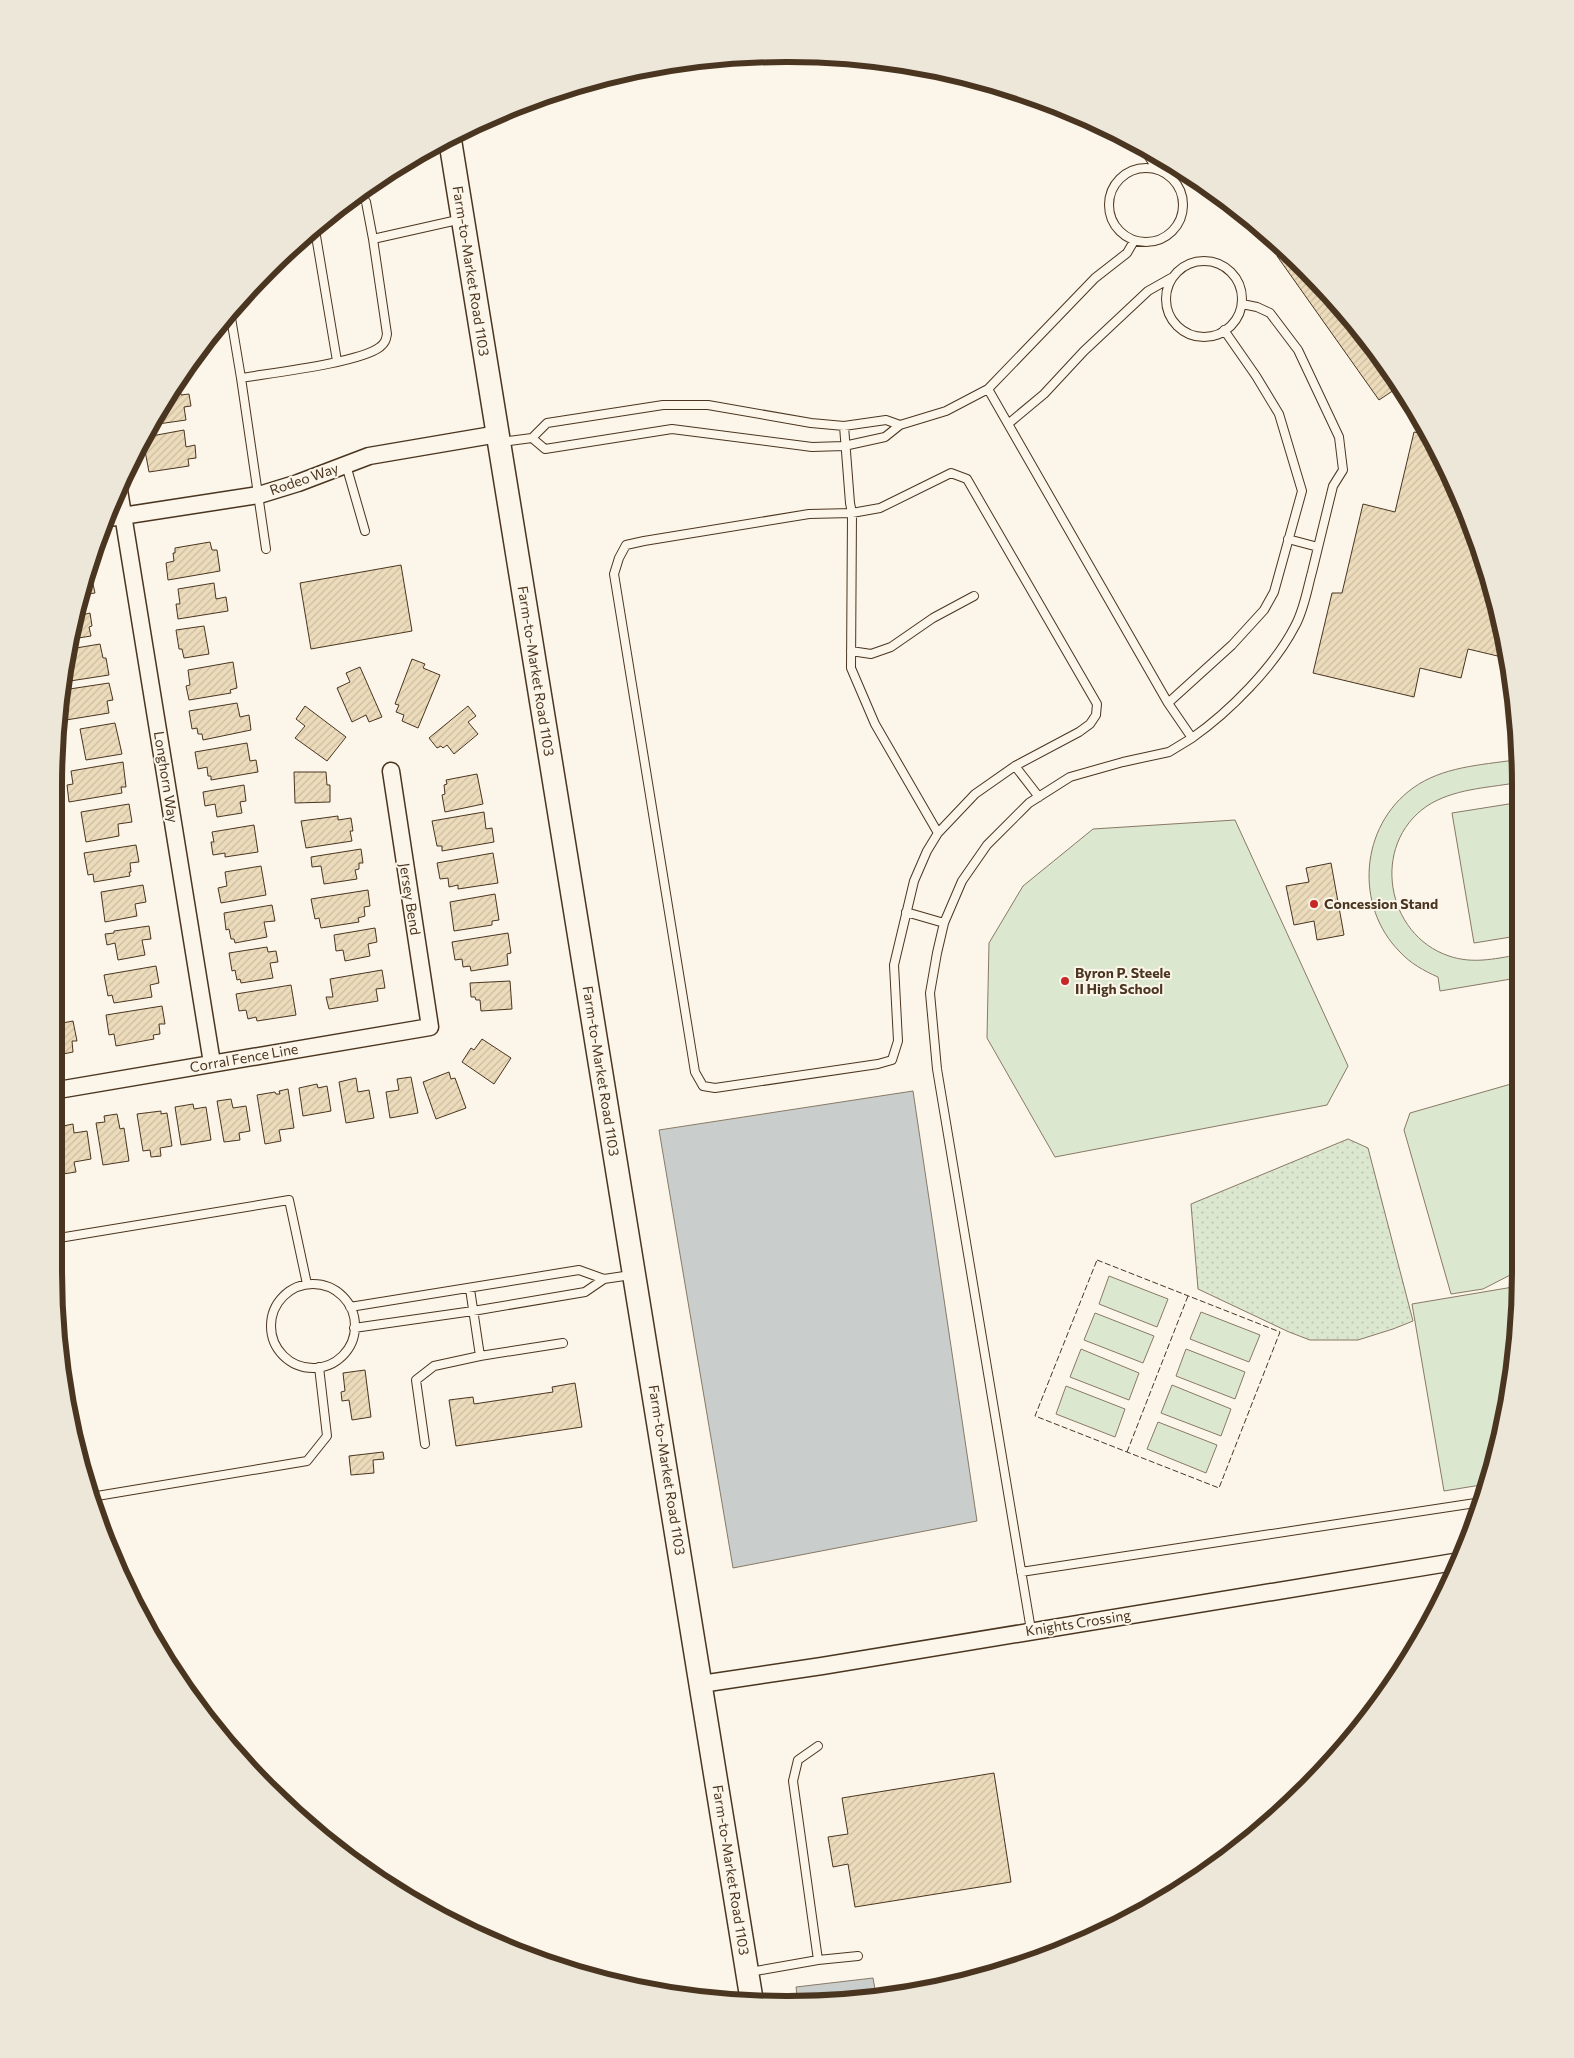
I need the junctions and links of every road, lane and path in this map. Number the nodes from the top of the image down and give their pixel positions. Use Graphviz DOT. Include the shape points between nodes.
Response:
graph roads {
  1 [pos="451,146"];
  2 [pos="1153,162"];
  3 [pos="1157,169"];
  4 [pos="364,199"];
  5 [pos="463,219"];
  6 [pos="316,236"];
  7 [pos="373,240"];
  8 [pos="1134,241"];
  9 [pos="1171,278"];
  10 [pos="1242,304"];
  11 [pos="232,322"];
  12 [pos="1224,330"];
  13 [pos="337,361"];
  14 [pos="241,378"];
  15 [pos="988,389"];
  16 [pos="1008,424"];
  17 [pos="900,425"];
  18 [pos="844,426"];
  19 [pos="499,438"];
  20 [pos="532,438"];
  21 [pos="844,446"];
  22 [pos="346,465"];
  23 [pos="259,495"];
  24 [pos="852,513"];
  25 [pos="116,517"];
  26 [pos="365,531"];
  27 [pos="1288,539"];
  28 [pos="1318,547"];
  29 [pos="266,550"];
  30 [pos="974,596"];
  31 [pos="851,651"];
  32 [pos="1168,703"];
  33 [pos="1192,738"];
  34 [pos="1015,766"];
  35 [pos="390,771"];
  36 [pos="1039,797"];
  37 [pos="938,833"];
  38 [pos="906,912"];
  39 [pos="944,923"];
  40 [pos="430,1027"];
  41 [pos="212,1063"];
  42 [pos="62,1089"];
  43 [pos="62,1238"];
  44 [pos="635,1275"];
  45 [pos="604,1279"];
  46 [pos="306,1284"];
  47 [pos="470,1289"];
  48 [pos="350,1307"];
  49 [pos="473,1311"];
  50 [pos="354,1328"];
  51 [pos="563,1343"];
  52 [pos="480,1356"];
  53 [pos="319,1367"];
  54 [pos="425,1444"];
  55 [pos="98,1496"];
  56 [pos="1473,1503"];
  57 [pos="1449,1563"];
  58 [pos="1021,1572"];
  59 [pos="1031,1630"];
  60 [pos="701,1684"];
  61 [pos="818,1746"];
  62 [pos="858,1956"];
  63 [pos="818,1960"];
  64 [pos="748,1972"];
  65 [pos="751,1994"];
  1 -- 5 [label="main road, Farm-to-Market Road 1103"];
  2 -- 3 [label="lane"];
  3 -- 8 [label="lane" via="1132,170 1114,186 1109,198 1112,222 1119,232"];
  3 -- 8 [label="lane" via="1177,184 1182,195 1181,219 1165,238 1154,242"];
  4 -- 7 [label="lane"];
  5 -- 7 [label="lane"];
  5 -- 19 [label="main road, Farm-to-Market Road 1103"];
  6 -- 13 [label="lane"];
  7 -- 13 [label="lane" via="387,334 385,342 379,348"];
  8 -- 15 [label="lane" via="1127,252 1089,284"];
  9 -- 10 [label="lane" via="1180,268 1192,263 1204,260 1217,263 1236,279"];
  9 -- 12 [label="lane" via="1165,302 1175,324 1196,337 1208,337"];
  9 -- 16 [label="lane" via="1148,291 1044,394"];
  10 -- 12 [label="lane" via="1237,317"];
  10 -- 28 [label="lane" via="1270,314 1298,350 1339,437 1343,470 1333,486"];
  11 -- 14 [label="lane"];
  12 -- 27 [label="lane" via="1279,414 1296,467 1302,491"];
  13 -- 14 [label="lane"];
  14 -- 23 [label="lane"];
  15 -- 16 [label="lane"];
  15 -- 17 [label="lane" via="946,411"];
  16 -- 32 [label="lane"];
  17 -- 18 [label="lane" via="886,420"];
  17 -- 21 [label="lane" via="886,437"];
  18 -- 20 [label="lane" via="708,405 663,405 547,423"];
  18 -- 21 [label="lane"];
  19 -- 20 [label="lane"];
  19 -- 22 [label="street, Rodeo Way" via="369,456"];
  19 -- 44 [label="main road, Farm-to-Market Road 1103"];
  20 -- 21 [label="lane" via="545,449 672,429 812,447"];
  21 -- 24 [label="lane"];
  22 -- 23 [label="street, Rodeo Way"];
  22 -- 26 [label="lane"];
  23 -- 25 [label="street, Rodeo Way"];
  23 -- 29 [label="lane"];
  24 -- 31 [label="lane"];
  24 -- 34 [label="lane" via="880,508 951,473 967,479 1097,704 1096,715 1090,724"];
  24 -- 38 [label="lane" via="809,514 626,545 614,574 695,1072 703,1086 716,1088 892,1060 898,1041 894,965"];
  25 -- 41 [label="street, Longhorn Way"];
  27 -- 28 [label="lane"];
  27 -- 32 [label="lane" via="1274,592 1264,610"];
  28 -- 33 [label="lane" via="1296,626 1273,660 1211,725"];
  30 -- 31 [label="lane" via="933,618 891,647 871,654"];
  31 -- 37 [label="lane" via="851,668 874,724"];
  32 -- 33 [label="lane"];
  33 -- 36 [label="lane" via="1170,752 1070,776"];
  34 -- 36 [label="lane"];
  34 -- 37 [label="lane" via="976,794"];
  35 -- 40 [label="street, Jersey Bend"];
  36 -- 39 [label="lane" via="987,845 962,881"];
  37 -- 38 [label="lane" via="914,881"];
  38 -- 39 [label="lane"];
  39 -- 58 [label="lane" via="930,993 937,1069"];
  40 -- 41 [label="street, Corral Fence Line"];
  41 -- 42 [label="street, Corral Fence Line"];
  43 -- 46 [label="lane" via="289,1200"];
  44 -- 45 [label="lane"];
  44 -- 60 [label="main road, Farm-to-Market Road 1103"];
  45 -- 47 [label="lane" via="580,1270"];
  45 -- 49 [label="lane" via="585,1292"];
  46 -- 48 [label="lane" via="332,1288"];
  46 -- 53 [label="lane" via="289,1292 276,1307 272,1333 285,1358 298,1365"];
  47 -- 48 [label="lane"];
  47 -- 49 [label="lane"];
  48 -- 50 [label="lane"];
  49 -- 50 [label="lane"];
  49 -- 52 [label="lane"];
  50 -- 53 [label="lane" via="349,1348 339,1359"];
  51 -- 52 [label="lane"];
  52 -- 54 [label="lane" via="434,1366 416,1380"];
  53 -- 55 [label="lane" via="328,1436 307,1462"];
  56 -- 58 [label="lane"];
  57 -- 59 [label="street, Knights Crossing"];
  58 -- 59 [label="lane"];
  59 -- 60 [label="street, Knights Crossing"];
  60 -- 64 [label="main road, Farm-to-Market Road 1103"];
  61 -- 63 [label="lane" via="798,1760 793,1782"];
  62 -- 63 [label="lane"];
  63 -- 64 [label="lane"];
  64 -- 65 [label="main road, Farm-to-Market Road 1103"];
}
